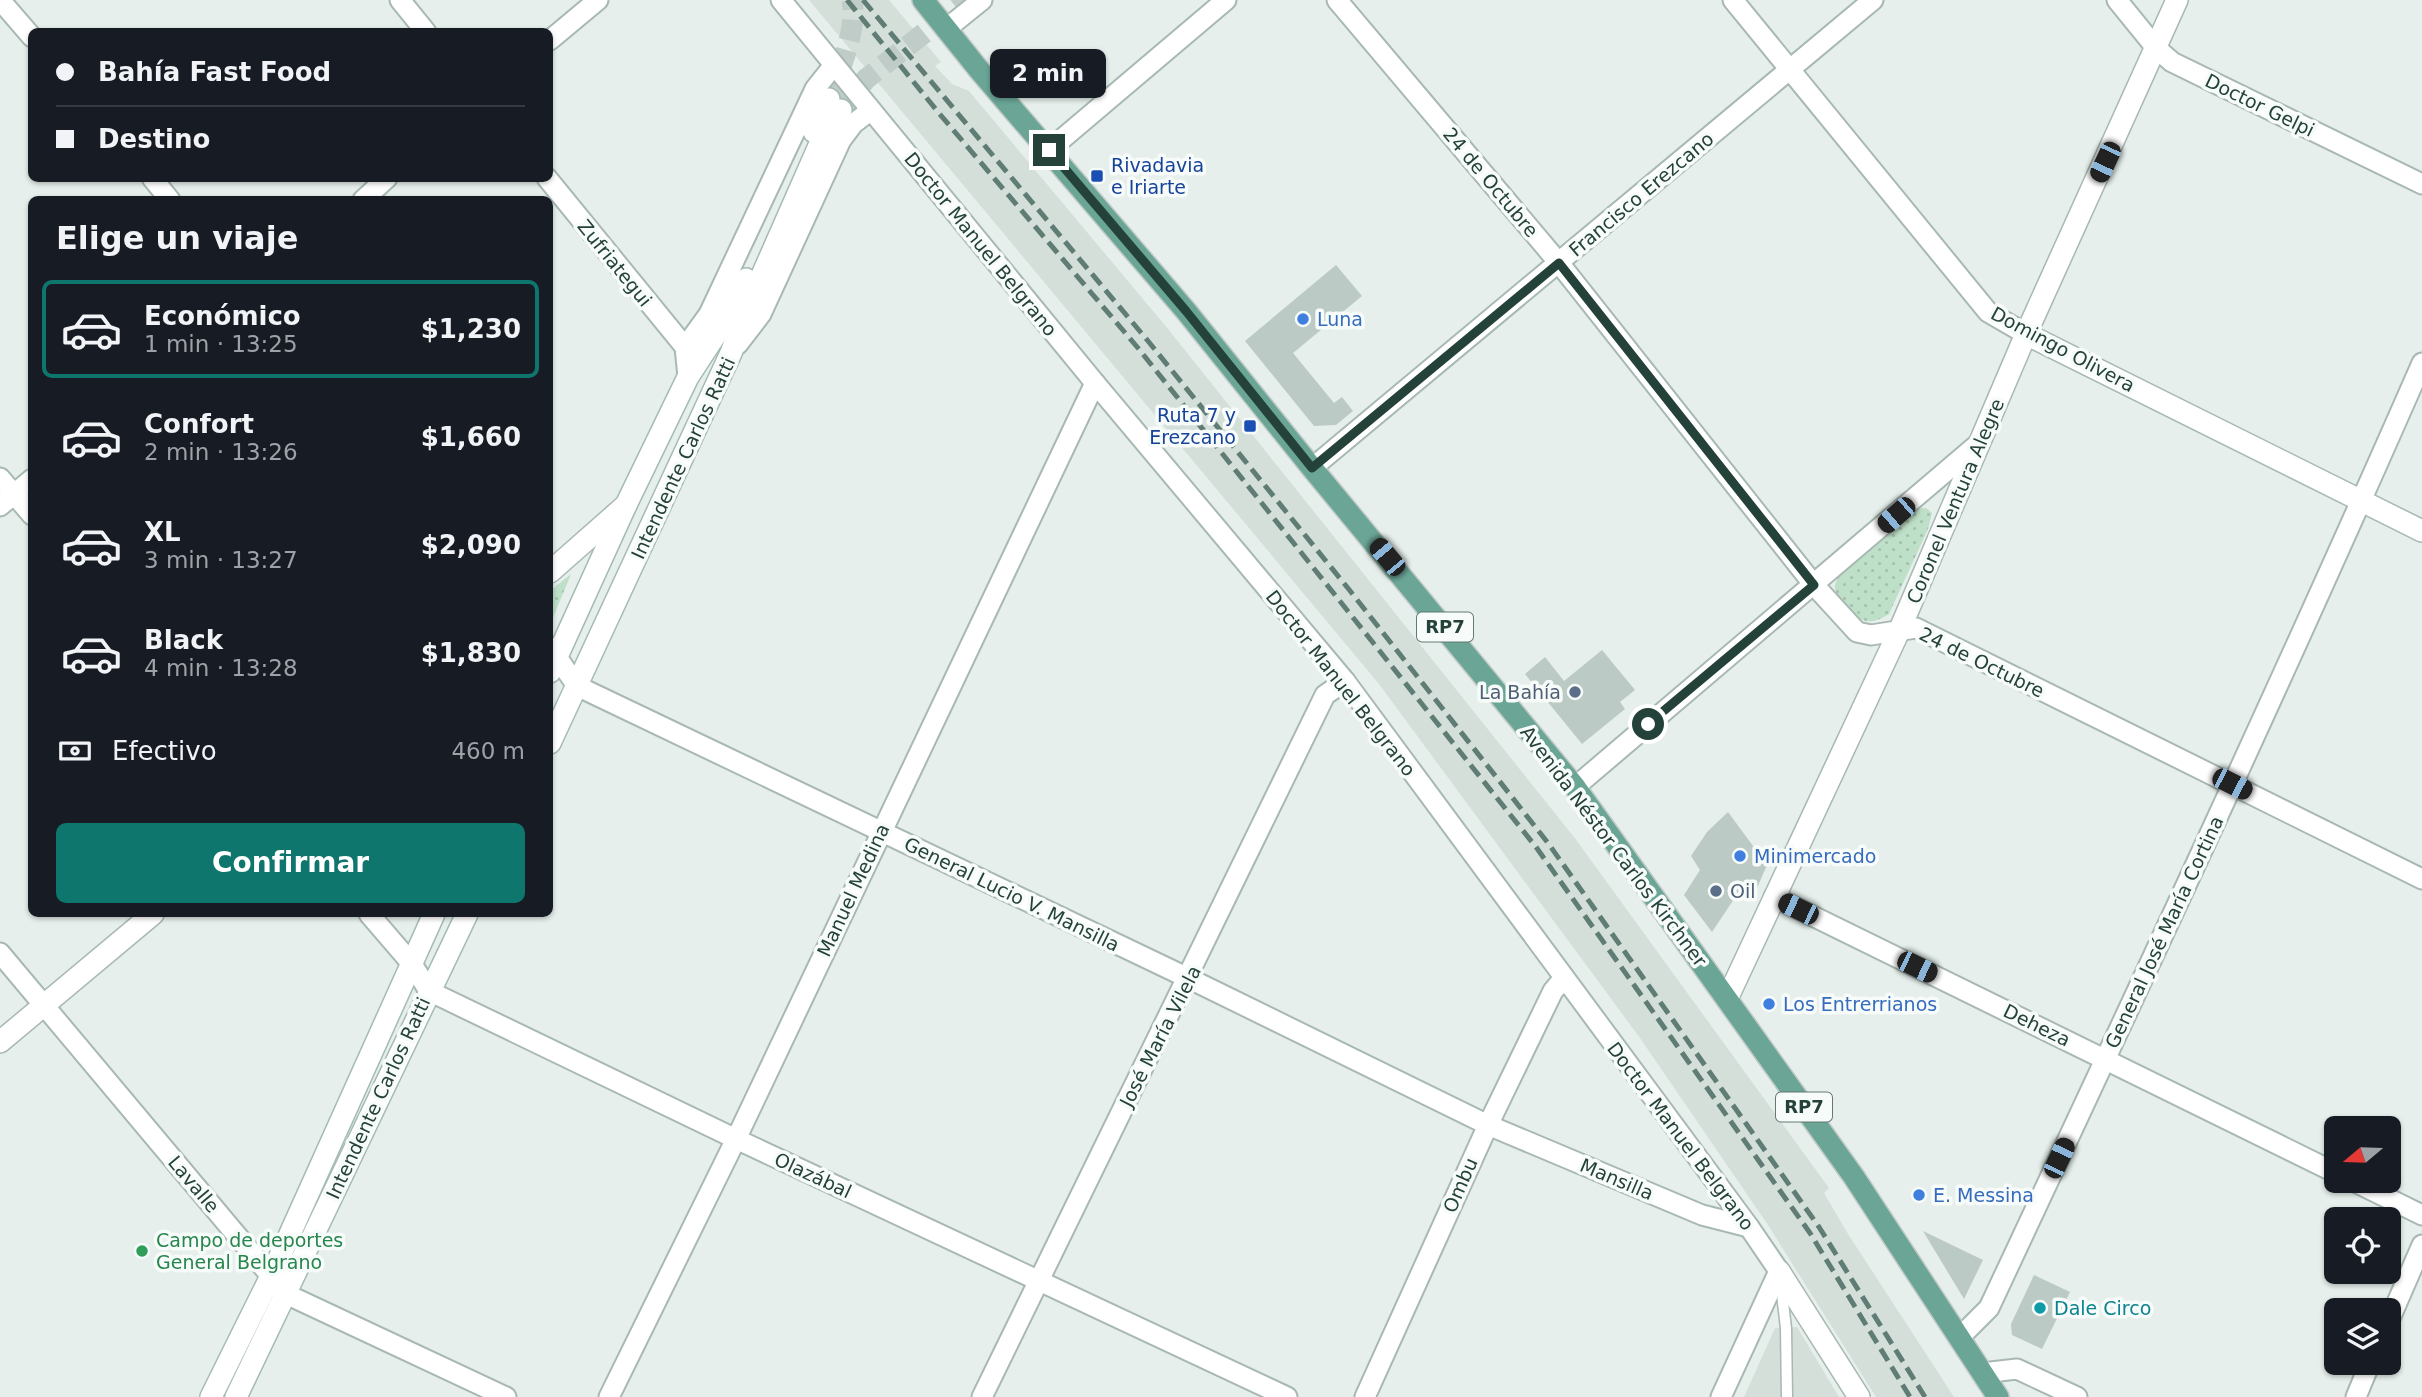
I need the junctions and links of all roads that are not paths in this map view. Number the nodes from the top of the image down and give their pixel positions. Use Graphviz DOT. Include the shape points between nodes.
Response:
graph roads {
  1 [pos="0,0"];
  2 [pos="400,0"];
  3 [pos="781,0"];
  4 [pos="923,0"];
  5 [pos="982,0"];
  6 [pos="1226,0"];
  7 [pos="1337,0"];
  8 [pos="1733,0"];
  9 [pos="1873,0"];
  10 [pos="2117,0"];
  11 [pos="2177,0"];
  12 [pos="596,1"];
  13 [pos="423,28"];
  14 [pos="946,29"];
  15 [pos="28,32"];
  16 [pos="553,37"];
  17 [pos="2156,48"];
  18 [pos="834,65"];
  19 [pos="1788,69"];
  20 [pos="871,110"];
  21 [pos="1049,150"];
  22 [pos="155,182"];
  23 [pos="383,182"];
  24 [pos="550,182"];
  25 [pos="2422,184"];
  26 [pos="167,196"];
  27 [pos="367,196"];
  28 [pos="1559,263"];
  29 [pos="2026,334"];
  30 [pos="685,347"];
  31 [pos="731,353"];
  32 [pos="2422,363"];
  33 [pos="688,377"];
  34 [pos="1095,383"];
  35 [pos="1978,444"];
  36 [pos="1312,468"];
  37 [pos="0,478"];
  38 [pos="28,483"];
  39 [pos="7,500"];
  40 [pos="2362,500"];
  41 [pos="626,505"];
  42 [pos="28,513"];
  43 [pos="2422,530"];
  44 [pos="553,569"];
  45 [pos="1814,585"];
  46 [pos="1900,629"];
  47 [pos="553,656"];
  48 [pos="553,659"];
  49 [pos="1345,681"];
  50 [pos="577,686"];
  51 [pos="553,737"];
  52 [pos="2232,784"];
  53 [pos="1574,787"];
  54 [pos="881,831"];
  55 [pos="2422,879"];
  56 [pos="1774,897"];
  57 [pos="149,917"];
  58 [pos="372,917"];
  59 [pos="433,917"];
  60 [pos="466,917"];
  61 [pos="0,953"];
  62 [pos="412,964"];
  63 [pos="1188,978"];
  64 [pos="1564,978"];
  65 [pos="429,991"];
  66 [pos="1727,999"];
  67 [pos="44,1005"];
  68 [pos="0,1042"];
  69 [pos="2106,1059"];
  70 [pos="1488,1125"];
  71 [pos="736,1139"];
  72 [pos="2324,1167"];
  73 [pos="2379,1194"];
  74 [pos="2422,1215"];
  75 [pos="1749,1227"];
  76 [pos="2422,1245"];
  77 [pos="1779,1271"];
  78 [pos="271,1276"];
  79 [pos="1038,1279"];
  80 [pos="286,1294"];
  81 [pos="2399,1298"];
  82 [pos="1959,1338"];
  83 [pos="1982,1373"];
  84 [pos="2365,1375"];
  85 [pos="211,1397"];
  86 [pos="236,1397"];
  87 [pos="506,1397"];
  88 [pos="610,1397"];
  89 [pos="982,1397"];
  90 [pos="1287,1397"];
  91 [pos="1365,1397"];
  92 [pos="1721,1397"];
  93 [pos="1787,1397"];
  94 [pos="1859,1397"];
  95 [pos="1998,1397"];
  96 [pos="2077,1397"];
  97 [pos="2356,1397"];
  1 -- 15 [label="street"];
  2 -- 13 [label="street"];
  3 -- 18 [label="street, Doctor Manuel Belgrano"];
  4 -- 14 [label="main road, Avenida Néstor Carlos Kirchner / RP7"];
  5 -- 14 [label="street"];
  6 -- 21 [label="street"];
  7 -- 28 [label="street, 24 de Octubre"];
  8 -- 19 [label="street, Domingo Olivera"];
  9 -- 19 [label="street, Francisco Erezcano"];
  10 -- 17 [label="street, Doctor Gelpi"];
  11 -- 17 [label="main road, Coronel Ventura Alegre"];
  12 -- 16 [label="street"];
  14 -- 21 [label="main road, Avenida Néstor Carlos Kirchner / RP7"];
  17 -- 25 [label="street, Doctor Gelpi" via="2172,62"];
  17 -- 29 [label="main road, Coronel Ventura Alegre"];
  18 -- 20 [label="street, Doctor Manuel Belgrano"];
  18 -- 30 [label="street" via="815,89 709,314"];
  19 -- 28 [label="street, Francisco Erezcano"];
  19 -- 29 [label="street, Domingo Olivera" via="1988,312"];
  20 -- 31 [label="street, Intendente Carlos Ratti" via="841,140 761,314"];
  20 -- 34 [label="street, Doctor Manuel Belgrano"];
  21 -- 36 [label="main road, Avenida Néstor Carlos Kirchner / RP7"];
  22 -- 26 [label="street"];
  23 -- 27 [label="street"];
  24 -- 30 [label="street, Zufriategui"];
  28 -- 36 [label="street, Francisco Erezcano"];
  28 -- 45 [label="street, 24 de Octubre"];
  29 -- 35 [label="main road, Coronel Ventura Alegre"];
  29 -- 40 [label="main road, Domingo Olivera"];
  30 -- 33 [label="street, Intendente Carlos Ratti"];
  31 -- 33 [label="main road, Intendente Carlos Ratti" via="835,104 722,325"];
  31 -- 50 [label="main road, Intendente Carlos Ratti"];
  32 -- 40 [label="street, General José María Cortina"];
  33 -- 41 [label="main road, Intendente Carlos Ratti"];
  34 -- 49 [label="street, Doctor Manuel Belgrano"];
  34 -- 54 [label="street, Manuel Medina"];
  35 -- 45 [label="street"];
  35 -- 46 [label="main road, Coronel Ventura Alegre"];
  36 -- 53 [label="main road, Avenida Néstor Carlos Kirchner / RP7"];
  37 -- 39 [label="street"];
  38 -- 39 [label="street"];
  39 -- 42 [label="street"];
  40 -- 43 [label="main road, Domingo Olivera"];
  40 -- 52 [label="street, General José María Cortina"];
  41 -- 44 [label="main road"];
  41 -- 47 [label="main road, Intendente Carlos Ratti"];
  45 -- 46 [label="street, 24 de Octubre" via="1857,632 1871,635"];
  45 -- 53 [label="street"];
  46 -- 52 [label="street, 24 de Octubre" via="1916,628"];
  46 -- 56 [label="main road, Coronel Ventura Alegre"];
  48 -- 50 [label="street"];
  49 -- 63 [label="street, José María Vilela" via="1325,695"];
  49 -- 64 [label="street, Doctor Manuel Belgrano"];
  50 -- 51 [label="main road, Intendente Carlos Ratti"];
  50 -- 54 [label="street, General Lucio V. Mansilla"];
  52 -- 55 [label="street, 24 de Octubre"];
  52 -- 69 [label="street, General José María Cortina"];
  53 -- 66 [label="main road, Avenida Néstor Carlos Kirchner / RP7"];
  54 -- 63 [label="street, General Lucio V. Mansilla"];
  54 -- 71 [label="street, Manuel Medina"];
  56 -- 66 [label="main road, Coronel Ventura Alegre"];
  56 -- 69 [label="street, Deheza"];
  57 -- 67 [label="main road"];
  58 -- 62 [label="street"];
  59 -- 62 [label="main road, Intendente Carlos Ratti"];
  60 -- 65 [label="main road, Intendente Carlos Ratti"];
  61 -- 67 [label="street, Lavalle"];
  62 -- 65 [label="street"];
  62 -- 78 [label="main road, Intendente Carlos Ratti"];
  63 -- 70 [label="street, General Lucio V. Mansilla"];
  63 -- 79 [label="street, José María Vilela"];
  64 -- 70 [label="street, Ombu" via="1553,991"];
  64 -- 75 [label="street, Doctor Manuel Belgrano"];
  65 -- 71 [label="street, Olazábal"];
  65 -- 80 [label="main road, Intendente Carlos Ratti"];
  66 -- 82 [label="main road, Avenida Néstor Carlos Kirchner / RP7" via="1854,1177"];
  67 -- 68 [label="main road"];
  67 -- 78 [label="street, Lavalle"];
  69 -- 72 [label="street, Deheza"];
  69 -- 82 [label="street, General José María Cortina" via="1989,1308"];
  70 -- 75 [label="street, Mansilla" via="1702,1215"];
  70 -- 91 [label="street, Ombu"];
  71 -- 79 [label="street, Olazábal"];
  71 -- 88 [label="street, Manuel Medina"];
  73 -- 74 [label="street"];
  75 -- 77 [label="street, Doctor Manuel Belgrano"];
  76 -- 81 [label="street"];
  77 -- 92 [label="street"];
  77 -- 93 [label="lane"];
  77 -- 94 [label="main road, Doctor Manuel Belgrano"];
  78 -- 80 [label="street, Lavalle"];
  78 -- 85 [label="main road, Intendente Carlos Ratti"];
  79 -- 89 [label="street, José María Vilela"];
  79 -- 90 [label="street, Olazábal"];
  80 -- 86 [label="main road, Intendente Carlos Ratti"];
  80 -- 87 [label="street, Lavalle"];
  82 -- 83 [label="main road, Avenida Néstor Carlos Kirchner / RP7"];
  83 -- 95 [label="main road, Avenida Néstor Carlos Kirchner / RP7"];
  83 -- 96 [label="street" via="2017,1369"];
  84 -- 97 [label="street"];
}
